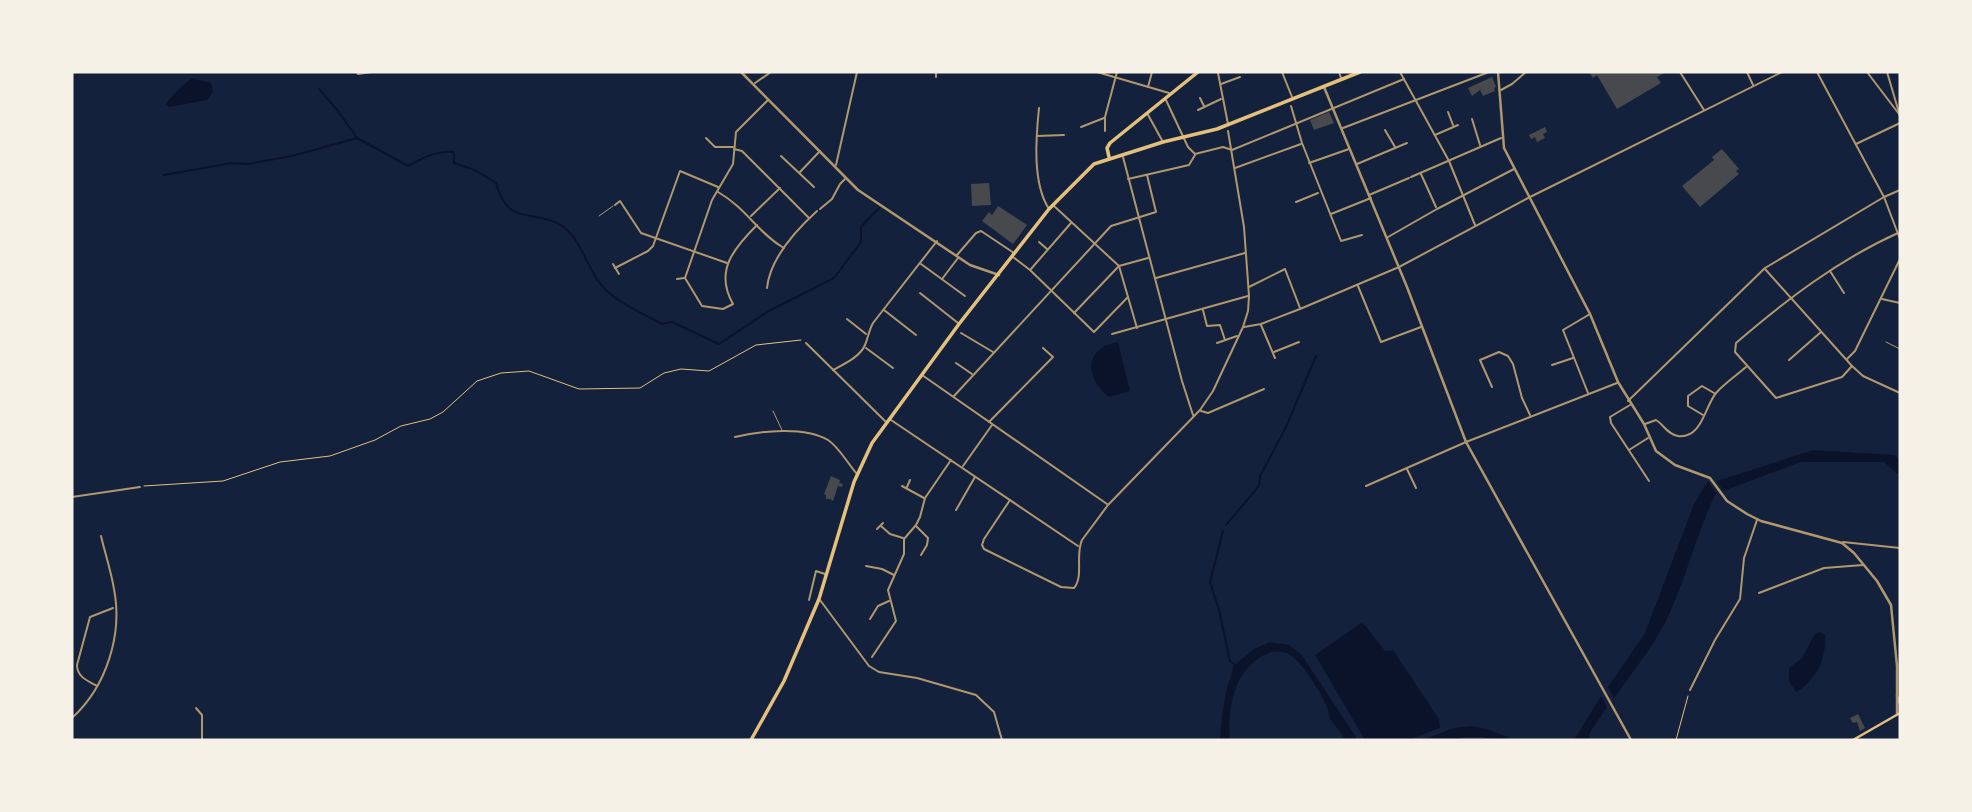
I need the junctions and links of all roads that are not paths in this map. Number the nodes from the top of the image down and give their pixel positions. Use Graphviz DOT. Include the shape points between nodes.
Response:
graph roads {
  1 [pos="357,72"];
  2 [pos="371,72"];
  3 [pos="741,72"];
  4 [pos="771,72"];
  5 [pos="857,72"];
  6 [pos="936,72"];
  7 [pos="1097,72"];
  8 [pos="1117,72"];
  9 [pos="1152,72"];
  10 [pos="1198,72"];
  11 [pos="1282,72"];
  12 [pos="1339,72"];
  13 [pos="1360,72"];
  14 [pos="1401,72"];
  15 [pos="1489,72"];
  16 [pos="1498,72"];
  17 [pos="1526,72"];
  18 [pos="1680,72"];
  19 [pos="1747,72"];
  20 [pos="1782,72"];
  21 [pos="1817,72"];
  22 [pos="1867,72"];
  23 [pos="1887,72"];
  24 [pos="1218,73"];
  25 [pos="936,77"];
  26 [pos="1241,77"];
  27 [pos="1115,78"];
  28 [pos="1342,79"];
  29 [pos="1404,79"];
  30 [pos="754,84"];
  31 [pos="1220,84"];
  32 [pos="1753,86"];
  33 [pos="1148,87"];
  34 [pos="1324,87"];
  35 [pos="1500,90"];
  36 [pos="1170,93"];
  37 [pos="1165,97"];
  38 [pos="1200,98"];
  39 [pos="1222,98"];
  40 [pos="769,99"];
  41 [pos="1292,99"];
  42 [pos="1416,100"];
  43 [pos="1291,106"];
  44 [pos="1205,107"];
  45 [pos="1039,108"];
  46 [pos="1333,109"];
  47 [pos="1198,110"];
  48 [pos="1704,111"];
  49 [pos="1146,112"];
  50 [pos="1448,112"];
  51 [pos="1900,115"];
  52 [pos="1105,117"];
  53 [pos="1472,119"];
  54 [pos="1900,123"];
  55 [pos="1296,124"];
  56 [pos="1228,125"];
  57 [pos="1458,125"];
  58 [pos="1454,126"];
  59 [pos="1081,127"];
  60 [pos="1342,129"];
  61 [pos="1385,130"];
  62 [pos="1105,131"];
  63 [pos="1228,131"];
  64 [pos="1064,135"];
  65 [pos="1434,135"];
  66 [pos="1037,136"];
  67 [pos="1185,137"];
  68 [pos="706,138"];
  69 [pos="1501,138"];
  70 [pos="1163,142"];
  71 [pos="1302,143"];
  72 [pos="1407,143"];
  73 [pos="1855,145"];
  74 [pos="1480,147"];
  75 [pos="734,148"];
  76 [pos="1350,148"];
  77 [pos="1395,148"];
  78 [pos="1232,150"];
  79 [pos="820,151"];
  80 [pos="1123,154"];
  81 [pos="1195,154"];
  82 [pos="781,156"];
  83 [pos="1109,158"];
  84 [pos="1449,161"];
  85 [pos="1309,163"];
  86 [pos="1357,164"];
  87 [pos="836,165"];
  88 [pos="1235,169"];
  89 [pos="1514,169"];
  90 [pos="799,173"];
  91 [pos="1421,173"];
  92 [pos="1147,175"];
  93 [pos="847,178"];
  94 [pos="1128,179"];
  95 [pos="814,187"];
  96 [pos="780,188"];
  97 [pos="718,189"];
  98 [pos="1900,190"];
  99 [pos="1320,192"];
  100 [pos="1463,195"];
  101 [pos="1370,197"];
  102 [pos="1530,197"];
  103 [pos="1884,197"];
  104 [pos="1296,202"];
  105 [pos="615,205"];
  106 [pos="1051,207"];
  107 [pos="1437,209"];
  108 [pos="1330,215"];
  109 [pos="599,216"];
  110 [pos="750,217"];
  111 [pos="809,218"];
  112 [pos="1138,218"];
  113 [pos="1071,222"];
  114 [pos="757,225"];
  115 [pos="1476,226"];
  116 [pos="1898,233"];
  117 [pos="1362,235"];
  118 [pos="1387,237"];
  119 [pos="655,239"];
  120 [pos="1900,239"];
  121 [pos="937,241"];
  122 [pos="1038,242"];
  123 [pos="1094,243"];
  124 [pos="784,248"];
  125 [pos="1048,250"];
  126 [pos="694,252"];
  127 [pos="1246,253"];
  128 [pos="1014,255"];
  129 [pos="958,256"];
  130 [pos="1149,257"];
  131 [pos="1900,259"];
  132 [pos="728,263"];
  133 [pos="920,263"];
  134 [pos="613,264"];
  135 [pos="1119,266"];
  136 [pos="1399,267"];
  137 [pos="615,268"];
  138 [pos="1765,268"];
  139 [pos="1030,270"];
  140 [pos="1829,271"];
  141 [pos="619,274"];
  142 [pos="999,275"];
  143 [pos="685,278"];
  144 [pos="1155,278"];
  145 [pos="677,279"];
  146 [pos="942,280"];
  147 [pos="1357,285"];
  148 [pos="1249,287"];
  149 [pos="766,288"];
  150 [pos="762,290"];
  151 [pos="1051,290"];
  152 [pos="771,292"];
  153 [pos="920,293"];
  154 [pos="1844,293"];
  155 [pos="965,296"];
  156 [pos="1249,296"];
  157 [pos="1790,296"];
  158 [pos="1128,297"];
  159 [pos="1881,299"];
  160 [pos="1900,303"];
  161 [pos="1203,309"];
  162 [pos="1300,309"];
  163 [pos="883,310"];
  164 [pos="1074,313"];
  165 [pos="1590,314"];
  166 [pos="847,319"];
  167 [pos="1167,319"];
  168 [pos="959,324"];
  169 [pos="1261,324"];
  170 [pos="1422,326"];
  171 [pos="1243,327"];
  172 [pos="1137,328"];
  173 [pos="1822,331"];
  174 [pos="961,333"];
  175 [pos="1112,334"];
  176 [pos="866,335"];
  177 [pos="916,335"];
  178 [pos="1238,336"];
  179 [pos="1225,340"];
  180 [pos="1299,342"];
  181 [pos="1886,342"];
  182 [pos="806,343"];
  183 [pos="1217,343"];
  184 [pos="865,346"];
  185 [pos="1043,348"];
  186 [pos="1900,349"];
  187 [pos="994,353"];
  188 [pos="1272,353"];
  189 [pos="1275,358"];
  190 [pos="1574,358"];
  191 [pos="1789,360"];
  192 [pos="1847,360"];
  193 [pos="956,363"];
  194 [pos="1552,365"];
  195 [pos="1747,366"];
  196 [pos="1852,366"];
  197 [pos="893,368"];
  198 [pos="833,370"];
  199 [pos="922,375"];
  200 [pos="973,375"];
  201 [pos="1618,382"];
  202 [pos="1492,387"];
  203 [pos="1265,389"];
  204 [pos="1900,393"];
  205 [pos="1588,394"];
  206 [pos="1715,394"];
  207 [pos="954,396"];
  208 [pos="1629,403"];
  209 [pos="1200,410"];
  210 [pos="773,411"];
  211 [pos="1194,416"];
  212 [pos="1531,416"];
  213 [pos="1704,416"];
  214 [pos="887,420"];
  215 [pos="991,423"];
  216 [pos="1644,424"];
  217 [pos="782,430"];
  218 [pos="735,437"];
  219 [pos="1649,438"];
  220 [pos="1466,442"];
  221 [pos="1629,450"];
  222 [pos="952,460"];
  223 [pos="963,467"];
  224 [pos="1406,468"];
  225 [pos="858,474"];
  226 [pos="975,476"];
  227 [pos="910,480"];
  228 [pos="1649,481"];
  229 [pos="902,486"];
  230 [pos="1366,486"];
  231 [pos="140,487"];
  232 [pos="906,488"];
  233 [pos="1416,488"];
  234 [pos="72,496"];
  235 [pos="925,498"];
  236 [pos="1010,500"];
  237 [pos="1108,505"];
  238 [pos="956,510"];
  239 [pos="1757,519"];
  240 [pos="916,525"];
  241 [pos="880,526"];
  242 [pos="101,536"];
  243 [pos="904,539"];
  244 [pos="1842,543"];
  245 [pos="1079,547"];
  246 [pos="1900,548"];
  247 [pos="920,555"];
  248 [pos="1864,565"];
  249 [pos="866,566"];
  250 [pos="826,574"];
  251 [pos="894,575"];
  252 [pos="1759,593"];
  253 [pos="819,599"];
  254 [pos="809,600"];
  255 [pos="891,600"];
  256 [pos="115,608"];
  257 [pos="870,619"];
  258 [pos="872,657"];
  259 [pos="1898,666"];
  260 [pos="98,687"];
  261 [pos="1690,690"];
  262 [pos="1897,696"];
  263 [pos="1900,704"];
  264 [pos="195,708"];
  265 [pos="1898,714"];
  266 [pos="72,718"];
  267 [pos="202,740"];
  268 [pos="751,740"];
  269 [pos="1002,740"];
  270 [pos="1631,740"];
  271 [pos="1853,740"];
  1 -- 2 [label="street"];
  3 -- 30 [label="street"];
  4 -- 30 [label="street"];
  5 -- 87 [label="street"];
  6 -- 25 [label="street"];
  7 -- 27 [label="street"];
  8 -- 27 [label="street"];
  9 -- 33 [label="street"];
  10 -- 36 [label="main road"];
  11 -- 41 [label="street"];
  12 -- 28 [label="street"];
  13 -- 28 [label="main road"];
  14 -- 29 [label="street"];
  15 -- 42 [label="street"];
  16 -- 35 [label="street"];
  17 -- 35 [label="street"];
  18 -- 48 [label="street"];
  19 -- 32 [label="street"];
  20 -- 32 [label="street"];
  21 -- 73 [label="street"];
  22 -- 51 [label="street"];
  23 -- 51 [label="street"];
  24 -- 31 [label="street"];
  26 -- 31 [label="street"];
  27 -- 33 [label="street"];
  27 -- 52 [label="street"];
  28 -- 34 [label="main road"];
  29 -- 42 [label="street"];
  29 -- 46 [label="street"];
  30 -- 40 [label="street"];
  31 -- 39 [label="street"];
  32 -- 48 [label="street"];
  33 -- 36 [label="street"];
  34 -- 41 [label="main road"];
  34 -- 46 [label="street"];
  35 -- 69 [label="street"];
  36 -- 37 [label="main road"];
  37 -- 49 [label="main road"];
  37 -- 67 [label="street"];
  38 -- 44 [label="street"];
  39 -- 44 [label="street"];
  39 -- 56 [label="street"];
  40 -- 75 [label="street" via="736,132"];
  40 -- 79 [label="street"];
  41 -- 56 [label="main road"];
  42 -- 60 [label="street"];
  42 -- 65 [label="street"];
  43 -- 55 [label="street"];
  44 -- 47 [label="street"];
  45 -- 66 [label="street"];
  46 -- 55 [label="street"];
  46 -- 60 [label="street"];
  48 -- 102 [label="street"];
  49 -- 70 [label="street"];
  49 -- 83 [label="main road" via="1110,143"];
  50 -- 58 [label="street"];
  52 -- 59 [label="street"];
  52 -- 62 [label="street"];
  53 -- 74 [label="street"];
  54 -- 73 [label="street"];
  55 -- 71 [label="street"];
  55 -- 78 [label="street"];
  56 -- 67 [label="main road"];
  57 -- 58 [label="street"];
  58 -- 65 [label="street"];
  60 -- 76 [label="street"];
  61 -- 77 [label="street"];
  63 -- 78 [label="street"];
  64 -- 66 [label="street"];
  65 -- 84 [label="street"];
  66 -- 106 [label="street" via="1040,179"];
  67 -- 70 [label="main road"];
  67 -- 81 [label="street"];
  68 -- 75 [label="street" via="715,147"];
  69 -- 74 [label="street"];
  69 -- 89 [label="street"];
  70 -- 80 [label="main road"];
  71 -- 85 [label="street"];
  71 -- 88 [label="street"];
  72 -- 77 [label="street"];
  73 -- 103 [label="street"];
  74 -- 84 [label="street"];
  75 -- 96 [label="street"];
  75 -- 97 [label="street" via="733,163"];
  76 -- 85 [label="street"];
  76 -- 86 [label="street"];
  77 -- 86 [label="street"];
  78 -- 81 [label="street" via="1223,147"];
  78 -- 88 [label="street"];
  79 -- 87 [label="street"];
  79 -- 90 [label="street"];
  80 -- 83 [label="main road"];
  80 -- 94 [label="street"];
  81 -- 92 [label="street" via="1189,165"];
  82 -- 90 [label="street"];
  83 -- 106 [label="main road" via="1080,175"];
  84 -- 91 [label="street"];
  84 -- 100 [label="street"];
  85 -- 99 [label="street"];
  86 -- 101 [label="street"];
  87 -- 93 [label="street"];
  88 -- 127 [label="street"];
  89 -- 100 [label="street"];
  89 -- 102 [label="street"];
  90 -- 95 [label="street"];
  91 -- 101 [label="street"];
  91 -- 107 [label="street"];
  92 -- 94 [label="street"];
  92 -- 112 [label="street" via="1156,212"];
  93 -- 111 [label="street" via="832,199"];
  93 -- 121 [label="street" via="858,190"];
  94 -- 112 [label="street"];
  96 -- 110 [label="street"];
  96 -- 111 [label="street"];
  97 -- 110 [label="street"];
  97 -- 119 [label="street" via="680,172"];
  97 -- 126 [label="street"];
  98 -- 103 [label="street"];
  99 -- 104 [label="street"];
  99 -- 108 [label="street"];
  100 -- 107 [label="street"];
  100 -- 115 [label="street"];
  101 -- 108 [label="street"];
  101 -- 118 [label="street"];
  102 -- 115 [label="street"];
  102 -- 165 [label="street"];
  103 -- 116 [label="street"];
  103 -- 138 [label="street"];
  105 -- 109 [label="lane"];
  105 -- 119 [label="street" via="620,201 641,233"];
  106 -- 113 [label="street"];
  106 -- 128 [label="main road"];
  107 -- 118 [label="street"];
  108 -- 117 [label="street" via="1341,241"];
  110 -- 114 [label="street"];
  111 -- 124 [label="street"];
  112 -- 123 [label="street" via="1111,226"];
  112 -- 130 [label="street"];
  113 -- 123 [label="street"];
  113 -- 125 [label="street"];
  114 -- 124 [label="street"];
  114 -- 132 [label="street"];
  115 -- 136 [label="street"];
  116 -- 120 [label="street"];
  116 -- 140 [label="street"];
  118 -- 136 [label="street"];
  119 -- 126 [label="street"];
  119 -- 137 [label="street" via="648,251"];
  121 -- 129 [label="street"];
  121 -- 133 [label="street"];
  122 -- 125 [label="street"];
  123 -- 135 [label="street"];
  123 -- 151 [label="street"];
  124 -- 149 [label="street" via="770,270"];
  125 -- 139 [label="street"];
  126 -- 132 [label="street"];
  126 -- 143 [label="street"];
  127 -- 144 [label="street"];
  127 -- 148 [label="street"];
  128 -- 129 [label="street" via="981,231"];
  128 -- 139 [label="street"];
  128 -- 142 [label="main road"];
  129 -- 142 [label="street"];
  129 -- 146 [label="street"];
  130 -- 135 [label="street"];
  130 -- 144 [label="street"];
  131 -- 159 [label="street"];
  132 -- 143 [label="street" via="724,282 733,304 723,309 702,306"];
  133 -- 146 [label="street"];
  133 -- 163 [label="street"];
  134 -- 137 [label="street"];
  135 -- 158 [label="street"];
  135 -- 164 [label="street"];
  136 -- 147 [label="street"];
  136 -- 170 [label="street"];
  137 -- 141 [label="street"];
  138 -- 157 [label="street"];
  138 -- 208 [label="street"];
  139 -- 151 [label="street"];
  140 -- 154 [label="street"];
  140 -- 157 [label="street"];
  142 -- 168 [label="main road"];
  143 -- 145 [label="street"];
  144 -- 167 [label="street"];
  146 -- 155 [label="street"];
  147 -- 162 [label="street"];
  147 -- 170 [label="street" via="1381,342"];
  148 -- 156 [label="street"];
  148 -- 162 [label="street" via="1284,269"];
  149 -- 150 [label="street"];
  149 -- 152 [label="street"];
  151 -- 164 [label="street"];
  151 -- 187 [label="street"];
  153 -- 168 [label="street"];
  156 -- 161 [label="street"];
  156 -- 171 [label="street"];
  157 -- 173 [label="street"];
  157 -- 195 [label="street" via="1736,343 1735,352"];
  158 -- 164 [label="street" via="1094,332"];
  158 -- 172 [label="street"];
  159 -- 160 [label="street"];
  159 -- 192 [label="street"];
  161 -- 167 [label="street"];
  161 -- 179 [label="street" via="1207,326 1220,325"];
  162 -- 169 [label="street"];
  163 -- 176 [label="street"];
  163 -- 177 [label="street"];
  165 -- 190 [label="street" via="1563,330"];
  165 -- 201 [label="street"];
  166 -- 176 [label="street"];
  167 -- 172 [label="street"];
  167 -- 211 [label="street"];
  168 -- 199 [label="main road"];
  169 -- 171 [label="street"];
  169 -- 188 [label="street"];
  170 -- 220 [label="street"];
  171 -- 178 [label="street"];
  172 -- 175 [label="street"];
  173 -- 191 [label="street"];
  173 -- 192 [label="street"];
  174 -- 187 [label="street"];
  176 -- 184 [label="street"];
  178 -- 179 [label="street"];
  178 -- 209 [label="street"];
  179 -- 183 [label="street"];
  180 -- 188 [label="street"];
  181 -- 186 [label="lane"];
  182 -- 198 [label="street"];
  184 -- 197 [label="street"];
  184 -- 198 [label="street"];
  185 -- 215 [label="street" via="1053,357"];
  187 -- 200 [label="street"];
  188 -- 189 [label="street"];
  190 -- 194 [label="street"];
  190 -- 205 [label="street"];
  192 -- 196 [label="street"];
  193 -- 200 [label="street"];
  195 -- 196 [label="street" via="1776,398 1842,377"];
  195 -- 206 [label="street"];
  196 -- 204 [label="street"];
  198 -- 214 [label="street"];
  199 -- 207 [label="street"];
  199 -- 214 [label="main road"];
  200 -- 207 [label="street"];
  201 -- 205 [label="street"];
  201 -- 208 [label="street"];
  202 -- 212 [label="street" via="1480,360 1499,352 1513,364"];
  203 -- 209 [label="street" via="1208,413"];
  205 -- 212 [label="street"];
  206 -- 213 [label="street"];
  206 -- 213 [label="street" via="1702,386 1689,396 1688,406"];
  207 -- 215 [label="street"];
  208 -- 216 [label="street"];
  208 -- 221 [label="street" via="1610,417"];
  209 -- 211 [label="street"];
  210 -- 217 [label="lane"];
  211 -- 237 [label="street"];
  212 -- 220 [label="street"];
  213 -- 216 [label="street" via="1698,428 1686,436 1672,434 1656,420"];
  214 -- 222 [label="street"];
  214 -- 225 [label="main road"];
  215 -- 223 [label="street"];
  215 -- 237 [label="street"];
  216 -- 219 [label="street"];
  217 -- 218 [label="street"];
  217 -- 225 [label="street" via="830,441"];
  219 -- 221 [label="street"];
  219 -- 239 [label="street" via="1656,451 1675,465 1713,480 1721,495"];
  220 -- 224 [label="street"];
  220 -- 270 [label="street"];
  221 -- 228 [label="street"];
  222 -- 223 [label="street"];
  222 -- 235 [label="street"];
  223 -- 226 [label="street"];
  224 -- 230 [label="street"];
  224 -- 233 [label="street"];
  225 -- 250 [label="main road"];
  226 -- 236 [label="street"];
  226 -- 238 [label="street"];
  227 -- 232 [label="street"];
  229 -- 232 [label="street"];
  231 -- 234 [label="street"];
  232 -- 235 [label="street"];
  235 -- 240 [label="street"];
  236 -- 245 [label="street"];
  236 -- 245 [label="street" via="982,545 990,554 1061,587 1074,588"];
  237 -- 245 [label="street"];
  239 -- 244 [label="street"];
  239 -- 261 [label="street" via="1744,558 1740,600"];
  240 -- 243 [label="street"];
  240 -- 247 [label="street" via="928,538"];
  241 -- 243 [label="street"];
  242 -- 256 [label="street"];
  243 -- 251 [label="street" via="904,554"];
  244 -- 246 [label="street"];
  244 -- 248 [label="street"];
  248 -- 252 [label="street" via="1824,568"];
  248 -- 259 [label="street" via="1891,605"];
  249 -- 251 [label="street"];
  250 -- 253 [label="main road"];
  250 -- 254 [label="street" via="816,571"];
  251 -- 255 [label="street" via="888,590"];
  253 -- 268 [label="main road" via="784,681"];
  253 -- 269 [label="street" via="869,666 976,695 994,712"];
  255 -- 257 [label="street" via="878,606"];
  255 -- 258 [label="street" via="898,622"];
  256 -- 260 [label="street" via="114,636"];
  256 -- 260 [label="street" via="90,617 77,665 82,677"];
  259 -- 262 [label="street"];
  260 -- 266 [label="street"];
  262 -- 263 [label="street"];
  262 -- 265 [label="street"];
  264 -- 267 [label="street" via="202,715"];
  265 -- 271 [label="main road"];
}
